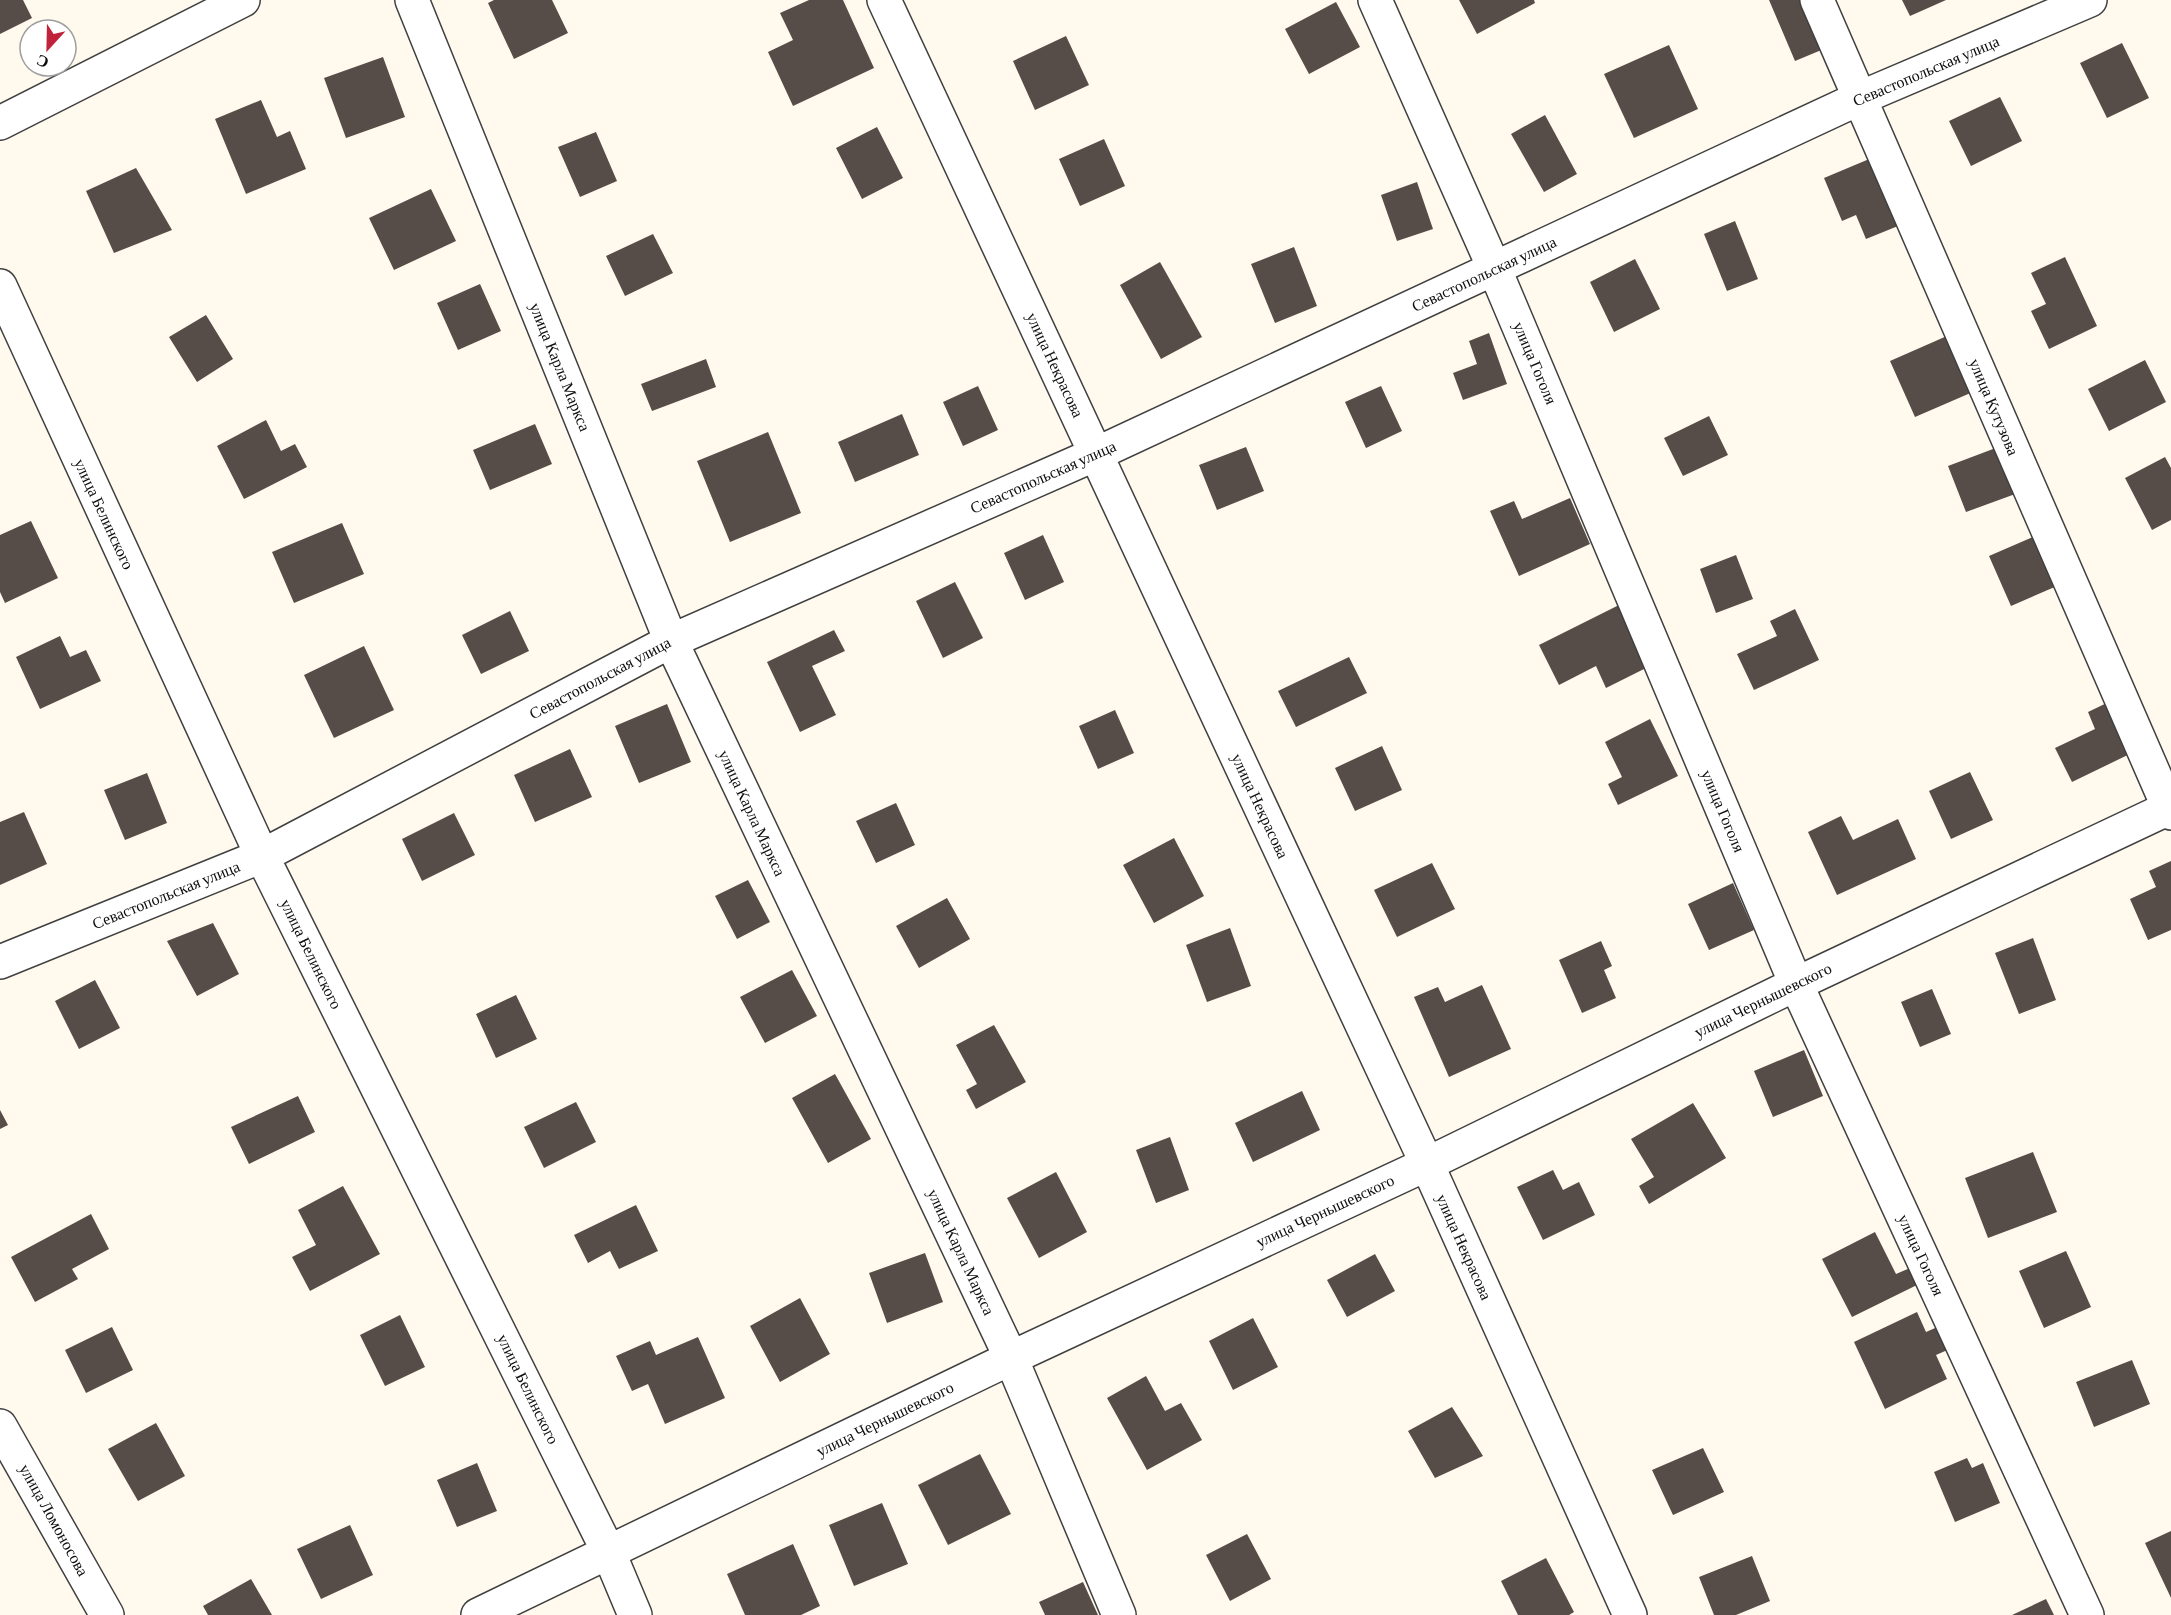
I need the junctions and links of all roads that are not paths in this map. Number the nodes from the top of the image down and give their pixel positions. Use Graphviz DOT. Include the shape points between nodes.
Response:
graph roads {
  1 [pos="243,0"];
  2 [pos="412,0"];
  3 [pos="884,0"];
  4 [pos="1375,0"];
  5 [pos="1817,0"];
  6 [pos="2090,0"];
  7 [pos="1860,98"];
  8 [pos="0,123"];
  9 [pos="1495,270"];
  10 [pos="0,286"];
  11 [pos="1096,454"];
  12 [pos="671,641"];
  13 [pos="2170,810"];
  14 [pos="262,856"];
  15 [pos="0,962"];
  16 [pos="1796,984"];
  17 [pos="1427,1164"];
  18 [pos="1011,1358"];
  19 [pos="0,1426"];
  20 [pos="609,1552"];
  21 [pos="107,1615"];
  22 [pos="478,1615"];
  23 [pos="635,1615"];
  24 [pos="1119,1615"];
  25 [pos="1630,1615"];
  26 [pos="2088,1615"];
  1 -- 8 [label="street"];
  2 -- 12 [label="street, улица Карла Маркса"];
  3 -- 11 [label="street, улица Некрасова"];
  4 -- 9 [label="street, улица Гоголя"];
  5 -- 7 [label="street, улица Кутузова"];
  6 -- 7 [label="street, Севастопольская улица"];
  7 -- 9 [label="street, Севастопольская улица"];
  7 -- 13 [label="street, улица Кутузова"];
  9 -- 11 [label="street, Севастопольская улица"];
  9 -- 16 [label="street, улица Гоголя"];
  10 -- 14 [label="street, улица Белинского"];
  11 -- 12 [label="street, Севастопольская улица"];
  11 -- 17 [label="street, улица Некрасова"];
  12 -- 14 [label="street, Севастопольская улица"];
  12 -- 18 [label="street, улица Карла Маркса"];
  13 -- 16 [label="street, улица Чернышевского"];
  14 -- 15 [label="street, Севастопольская улица"];
  14 -- 20 [label="street, улица Белинского"];
  16 -- 17 [label="street, улица Чернышевского"];
  16 -- 26 [label="street, улица Гоголя"];
  17 -- 18 [label="street, улица Чернышевского"];
  17 -- 25 [label="street, улица Некрасова"];
  18 -- 20 [label="street, улица Чернышевского"];
  18 -- 24 [label="street, улица Карла Маркса"];
  19 -- 21 [label="street, улица Ломоносова"];
  20 -- 22 [label="street, улица Чернышевского"];
  20 -- 23 [label="street, улица Белинского"];
}
